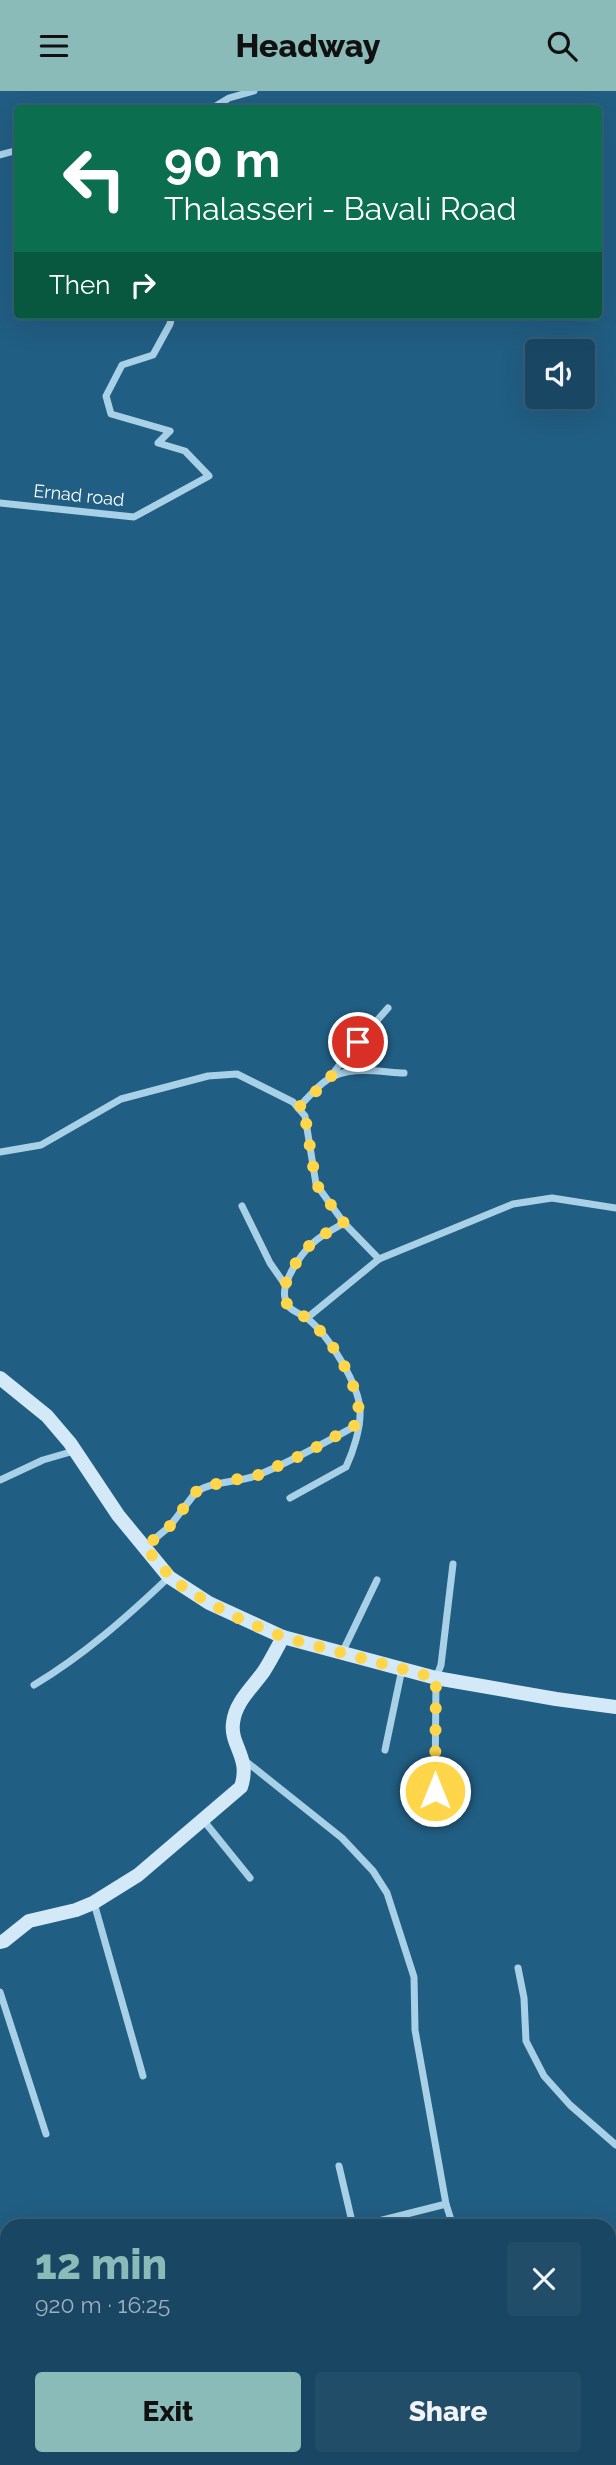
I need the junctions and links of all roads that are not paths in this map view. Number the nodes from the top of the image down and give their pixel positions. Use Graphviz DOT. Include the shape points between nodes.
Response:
graph roads {
  1 [pos="254,91"];
  2 [pos="228,94"];
  3 [pos="171,319"];
  4 [pos="0,503"];
  5 [pos="388,1008"];
  6 [pos="404,1073"];
  7 [pos="329,1079"];
  8 [pos="298,1108"];
  9 [pos="0,1151"];
  10 [pos="242,1206"];
  11 [pos="616,1208"];
  12 [pos="344,1223"];
  13 [pos="379,1259"];
  14 [pos="286,1286"];
  15 [pos="307,1318"];
  16 [pos="0,1378"];
  17 [pos="359,1423"];
  18 [pos="75,1450"];
  19 [pos="0,1480"];
  20 [pos="290,1498"];
  21 [pos="145,1547"];
  22 [pos="453,1564"];
  23 [pos="169,1577"];
  24 [pos="377,1580"];
  25 [pos="283,1637"];
  26 [pos="342,1654"];
  27 [pos="402,1669"];
  28 [pos="436,1678"];
  29 [pos="34,1685"];
  30 [pos="616,1707"];
  31 [pos="385,1750"];
  32 [pos="243,1759"];
  33 [pos="435,1791"];
  34 [pos="204,1821"];
  35 [pos="250,1878"];
  36 [pos="93,1903"];
  37 [pos="0,1942"];
  38 [pos="518,1968"];
  39 [pos="0,1992"];
  40 [pos="144,2077"];
  41 [pos="46,2134"];
  42 [pos="616,2145"];
  43 [pos="339,2166"];
  44 [pos="446,2204"];
  45 [pos="351,2219"];
  46 [pos="387,2219"];
  47 [pos="451,2219"];
  1 -- 2 [label="street"];
  3 -- 4 [label="street, Ernad road" via="153,355 122,365 106,396 111,414 170,431 158,443 185,451 209,476 134,517"];
  5 -- 7 [label="street"];
  6 -- 7 [label="street" via="356,1071"];
  7 -- 8 [label="street"];
  8 -- 9 [label="street" via="237,1074 208,1076 121,1100 41,1145"];
  8 -- 12 [label="street" via="305,1116 316,1184"];
  10 -- 14 [label="street"];
  11 -- 13 [label="street" via="552,1198 513,1204"];
  12 -- 13 [label="street"];
  12 -- 14 [label="street" via="313,1243"];
  13 -- 15 [label="street"];
  14 -- 15 [label="street" via="289,1308"];
  15 -- 17 [label="street" via="334,1350 349,1378 359,1401"];
  16 -- 18 [label="main road" via="47,1416"];
  17 -- 20 [label="street" via="346,1467"];
  17 -- 21 [label="street" via="256,1476 202,1488"];
  18 -- 19 [label="street"];
  18 -- 21 [label="main road"];
  21 -- 23 [label="main road"];
  22 -- 28 [label="street"];
  23 -- 25 [label="main road" via="209,1603"];
  23 -- 29 [label="street" via="68,1665"];
  24 -- 26 [label="street"];
  25 -- 26 [label="main road"];
  25 -- 32 [label="main road" via="235,1710 232,1726"];
  26 -- 27 [label="main road"];
  27 -- 28 [label="main road"];
  27 -- 31 [label="street"];
  28 -- 30 [label="main road"];
  28 -- 33 [label="street"];
  32 -- 34 [label="main road" via="246,1774 241,1787"];
  32 -- 44 [label="street" via="342,1838 387,1893 414,1977 415,2030"];
  34 -- 35 [label="street"];
  34 -- 36 [label="main road" via="138,1875"];
  36 -- 37 [label="main road" via="29,1921"];
  36 -- 40 [label="street"];
  38 -- 42 [label="street" via="526,2041 544,2076"];
  39 -- 41 [label="street"];
  43 -- 45 [label="street"];
  44 -- 46 [label="street"];
  44 -- 47 [label="street"];
}
